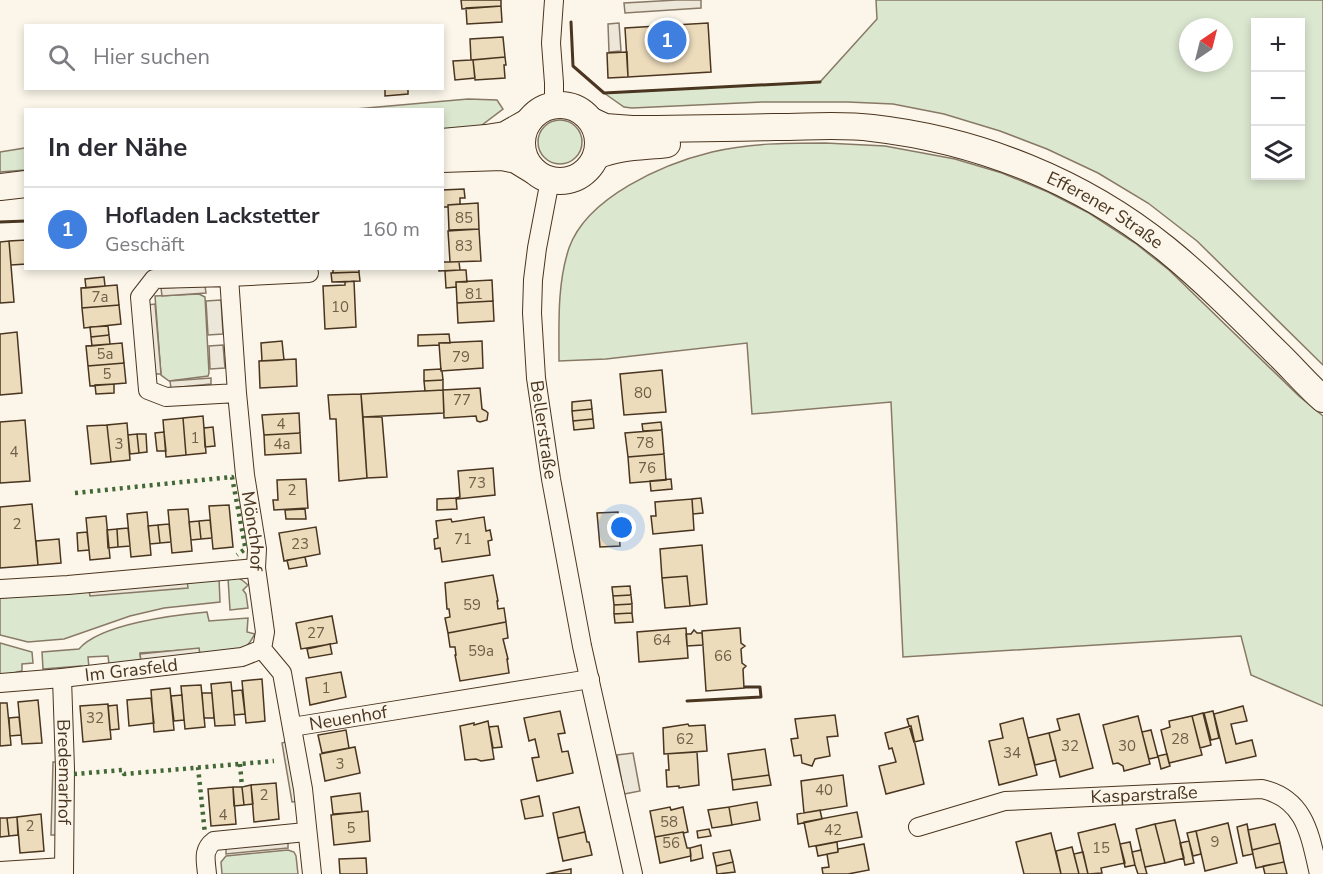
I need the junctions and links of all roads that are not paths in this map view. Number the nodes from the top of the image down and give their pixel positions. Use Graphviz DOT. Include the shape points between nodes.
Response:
graph roads {
  1 [pos="554,0"];
  2 [pos="554,105"];
  3 [pos="592,121"];
  4 [pos="528,122"];
  5 [pos="831,126"];
  6 [pos="444,142"];
  7 [pos="596,156"];
  8 [pos="444,159"];
  9 [pos="542,175"];
  10 [pos="24,184"];
  11 [pos="0,187"];
  12 [pos="309,273"];
  13 [pos="229,277"];
  14 [pos="237,393"];
  15 [pos="1323,399"];
  16 [pos="256,568"];
  17 [pos="0,589"];
  18 [pos="262,649"];
  19 [pos="62,678"];
  20 [pos="590,679"];
  21 [pos="0,683"];
  22 [pos="292,727"];
  23 [pos="918,827"];
  24 [pos="306,832"];
  25 [pos="0,871"];
  26 [pos="64,871"];
  27 [pos="207,874"];
  28 [pos="312,874"];
  29 [pos="633,874"];
  30 [pos="1319,874"];
  1 -- 2 [label="street"];
  2 -- 3 [label="street" via="575,107"];
  2 -- 4 [label="street" via="543,108"];
  3 -- 5 [label="street, Efferener Straße" via="605,127 632,129"];
  3 -- 7 [label="street" via="599,144"];
  4 -- 6 [label="street" via="505,135"];
  4 -- 9 [label="street" via="523,131 523,153 527,163"];
  5 -- 7 [label="street, Efferener Straße" via="632,147"];
  5 -- 15 [label="street, Efferener Straße" via="941,139 1038,171 1069,186 1165,248"];
  7 -- 9 [label="street" via="591,167 572,179 561,181"];
  8 -- 9 [label="street" via="502,157 516,160"];
  9 -- 20 [label="street, Bellerstraße" via="532,313 536,378 551,479"];
  10 -- 11 [label="street"];
  12 -- 13 [label="street"];
  13 -- 14 [label="street, Mönchhof"];
  13 -- 14 [label="street" via="154,279 140,297 148,390 166,397"];
  14 -- 16 [label="street, Mönchhof" via="257,549"];
  16 -- 17 [label="street"];
  16 -- 18 [label="street, Mönchhof" via="265,632"];
  18 -- 19 [label="street, Im Grasfeld" via="242,657"];
  18 -- 22 [label="street, Neuenhof" via="282,674"];
  19 -- 21 [label="street, Im Grasfeld"];
  19 -- 26 [label="street, Bredemarhof"];
  20 -- 22 [label="street, Neuenhof"];
  20 -- 29 [label="street, Bellerstraße"];
  22 -- 24 [label="street, Neuenhof"];
  23 -- 30 [label="street, Kasparstraße" via="1005,801 1262,789 1283,796 1303,818"];
  24 -- 27 [label="street" via="214,841 205,852"];
  24 -- 28 [label="street, Neuenhof"];
  25 -- 26 [label="street, Bredemarhof"];
}
